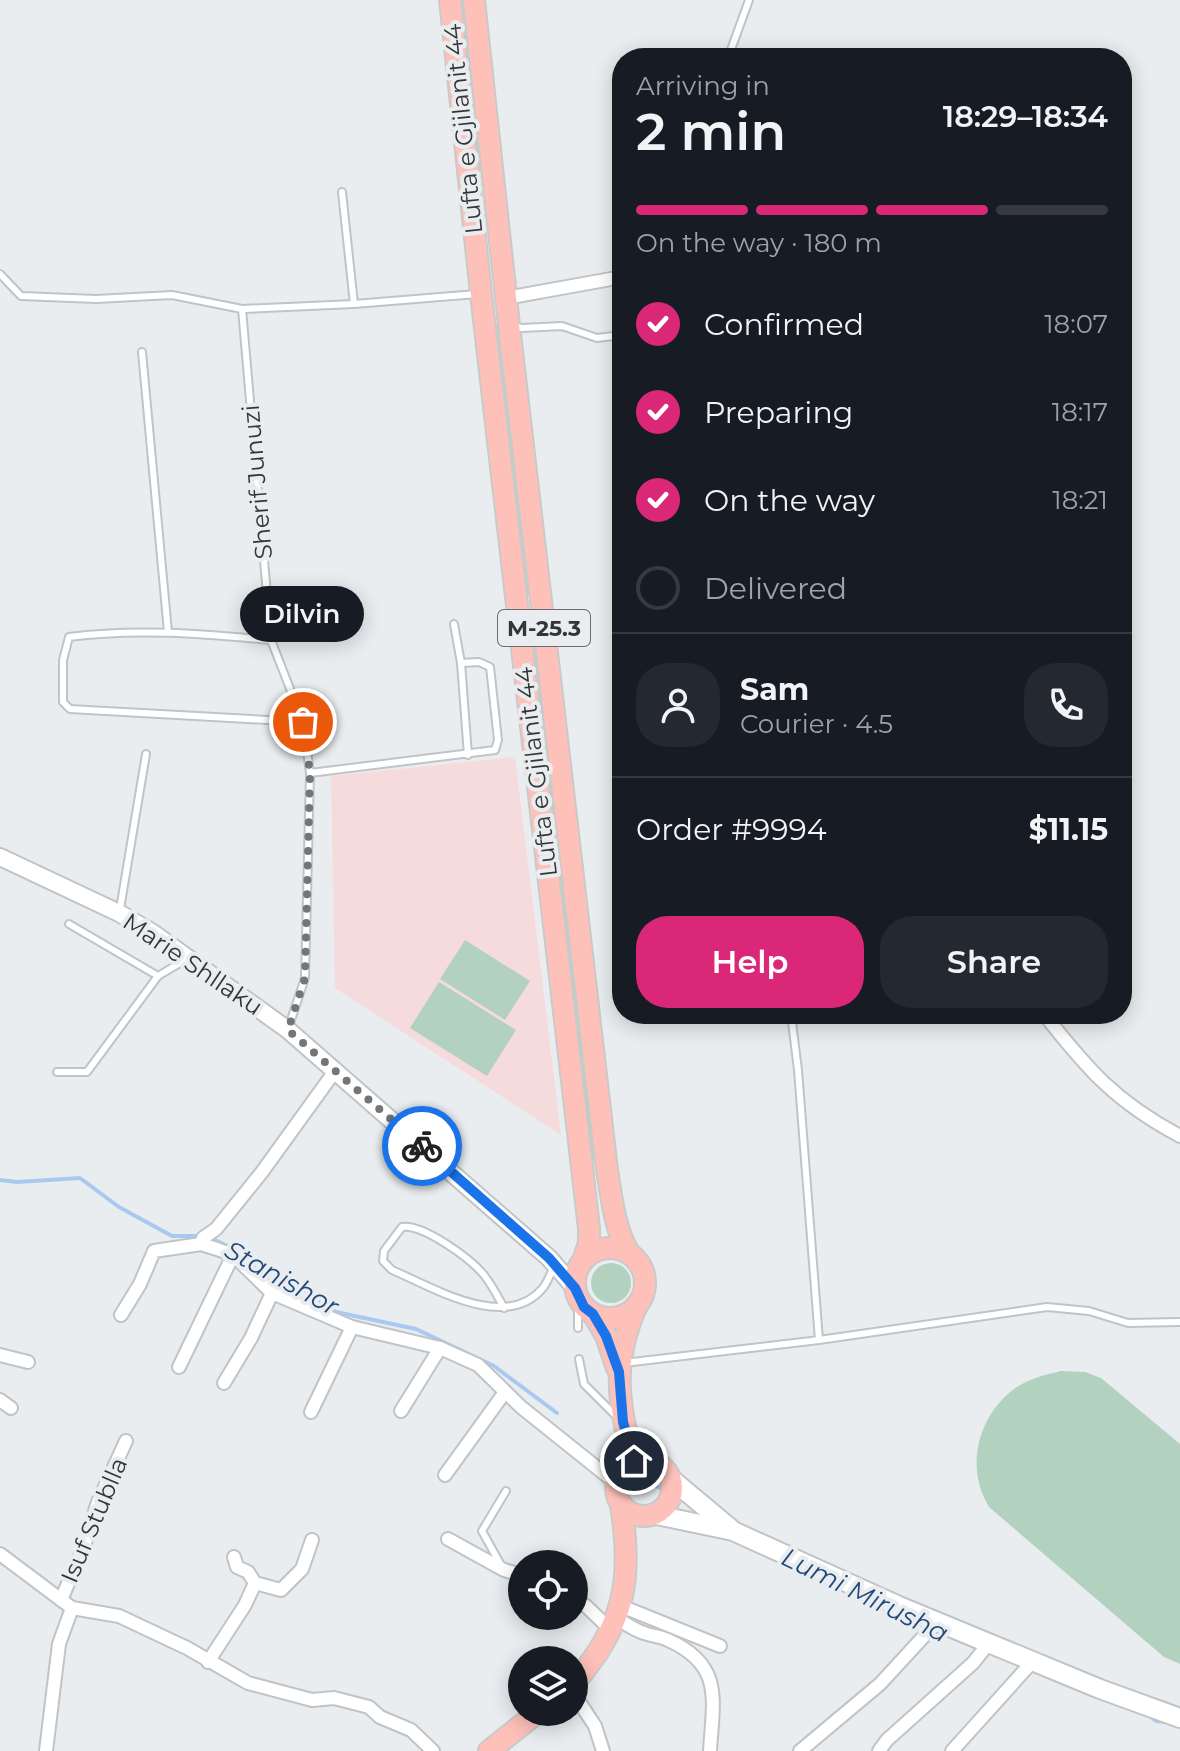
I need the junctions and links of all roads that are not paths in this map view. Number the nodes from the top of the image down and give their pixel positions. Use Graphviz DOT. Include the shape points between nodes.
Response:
graph roads {
  1 [pos="450,0"];
  2 [pos="474,0"];
  3 [pos="749,0"];
  4 [pos="732,48"];
  5 [pos="342,192"];
  6 [pos="0,274"];
  7 [pos="612,279"];
  8 [pos="481,294"];
  9 [pos="506,298"];
  10 [pos="354,304"];
  11 [pos="242,309"];
  12 [pos="509,325"];
  13 [pos="612,336"];
  14 [pos="142,352"];
  15 [pos="454,624"];
  16 [pos="168,632"];
  17 [pos="271,640"];
  18 [pos="461,663"];
  19 [pos="303,722"];
  20 [pos="146,754"];
  21 [pos="468,755"];
  22 [pos="310,773"];
  23 [pos="0,857"];
  24 [pos="119,913"];
  25 [pos="69,924"];
  26 [pos="188,958"];
  27 [pos="158,976"];
  28 [pos="792,1024"];
  29 [pos="1052,1024"];
  30 [pos="288,1030"];
  31 [pos="335,1071"];
  32 [pos="57,1072"];
  33 [pos="1180,1136"];
  34 [pos="202,1241"];
  35 [pos="629,1253"];
  36 [pos="233,1255"];
  37 [pos="582,1260"];
  38 [pos="552,1261"];
  39 [pos="272,1293"];
  40 [pos="576,1293"];
  41 [pos="637,1305"];
  42 [pos="504,1308"];
  43 [pos="121,1315"];
  44 [pos="585,1321"];
  45 [pos="1180,1322"];
  46 [pos="352,1327"];
  47 [pos="819,1340"];
  48 [pos="440,1348"];
  49 [pos="0,1355"];
  50 [pos="579,1359"];
  51 [pos="28,1362"];
  52 [pos="179,1367"];
  53 [pos="618,1367"];
  54 [pos="224,1383"];
  55 [pos="505,1392"];
  56 [pos="401,1411"];
  57 [pos="311,1412"];
  58 [pos="623,1422"];
  59 [pos="126,1441"];
  60 [pos="634,1461"];
  61 [pos="445,1475"];
  62 [pos="670,1478"];
  63 [pos="616,1483"];
  64 [pos="506,1491"];
  65 [pos="621,1505"];
  66 [pos="648,1515"];
  67 [pos="733,1531"];
  68 [pos="448,1539"];
  69 [pos="312,1540"];
  70 [pos="627,1544"];
  71 [pos="0,1554"];
  72 [pos="234,1557"];
  73 [pos="504,1570"];
  74 [pos="508,1571"];
  75 [pos="255,1583"];
  76 [pos="66,1604"];
  77 [pos="588,1607"];
  78 [pos="616,1618"];
  79 [pos="937,1622"];
  80 [pos="989,1643"];
  81 [pos="720,1646"];
  82 [pos="1033,1661"];
  83 [pos="208,1662"];
  84 [pos="588,1667"];
  85 [pos="1154,1709"];
  86 [pos="1180,1710"];
  87 [pos="588,1715"];
  88 [pos="1180,1718"];
  89 [pos="520,1726"];
  90 [pos="46,1751"];
  91 [pos="433,1751"];
  92 [pos="489,1751"];
  93 [pos="603,1751"];
  94 [pos="710,1751"];
  95 [pos="800,1751"];
  96 [pos="879,1751"];
  97 [pos="952,1751"];
  1 -- 8 [label="main road, Lufta e Gjilanit 44 / M-25.3"];
  2 -- 9 [label="main road, Lufta e Gjilanit 44 / M-25.3"];
  3 -- 4 [label="lane"];
  5 -- 10 [label="lane"];
  6 -- 11 [label="lane" via="21,296 172,295"];
  7 -- 9 [label="street"];
  8 -- 10 [label="lane"];
  8 -- 37 [label="main road, Lufta e Gjilanit 44 / M-25.3" via="589,1228"];
  9 -- 12 [label="main road, Lufta e Gjilanit 44 / M-25.3"];
  10 -- 11 [label="lane"];
  11 -- 17 [label="lane, Sherif Junuzi"];
  12 -- 13 [label="lane" via="562,326 597,338"];
  12 -- 35 [label="main road, Lufta e Gjilanit 44 / M-25.3" via="607,1170 619,1237"];
  14 -- 16 [label="lane"];
  15 -- 18 [label="lane"];
  16 -- 17 [label="lane"];
  16 -- 19 [label="lane" via="69,637 63,702 70,709"];
  17 -- 19 [label="lane, Sherif Junuzi"];
  18 -- 21 [label="lane"];
  18 -- 21 [label="lane" via="490,667 498,740 490,753"];
  19 -- 22 [label="lane, Sherif Junuzi"];
  20 -- 24 [label="lane"];
  21 -- 22 [label="lane"];
  22 -- 30 [label="lane, Sherif Junuzi" via="305,978"];
  23 -- 24 [label="street, Marie Shllaku"];
  24 -- 26 [label="street, Marie Shllaku"];
  25 -- 27 [label="lane"];
  26 -- 27 [label="lane"];
  26 -- 30 [label="street, Marie Shllaku"];
  27 -- 32 [label="lane" via="87,1072"];
  28 -- 47 [label="lane"];
  29 -- 33 [label="street" via="1124,1102"];
  30 -- 31 [label="street, Marie Shllaku"];
  31 -- 34 [label="street" via="262,1172"];
  31 -- 38 [label="street, Marie Shllaku"];
  34 -- 36 [label="street"];
  34 -- 43 [label="street" via="154,1251"];
  35 -- 37 [label="main road" via="606,1248"];
  35 -- 41 [label="main road, M-25.3" via="643,1271"];
  36 -- 39 [label="street"];
  36 -- 52 [label="street"];
  37 -- 38 [label="street"];
  37 -- 40 [label="main road, M-25.3"];
  38 -- 40 [label="street, Marie Shllaku"];
  38 -- 42 [label="lane" via="542,1289 524,1303"];
  39 -- 46 [label="street"];
  39 -- 54 [label="street"];
  40 -- 44 [label="main road, M-25.3"];
  41 -- 44 [label="main road" via="612,1318"];
  41 -- 53 [label="main road, M-25.3"];
  42 -- 42 [label="lane" via="467,1302 392,1270 383,1261 384,1251 402,1227 413,1226 473,1264"];
  44 -- 53 [label="main road, M-25.3" via="606,1336"];
  45 -- 47 [label="lane" via="1128,1323 1089,1311 1047,1307"];
  46 -- 48 [label="street"];
  46 -- 57 [label="street"];
  47 -- 53 [label="lane"];
  48 -- 55 [label="street" via="478,1365"];
  48 -- 56 [label="street"];
  49 -- 51 [label="street"];
  50 -- 58 [label="lane" via="584,1384"];
  53 -- 58 [label="main road, M-25.3"];
  55 -- 61 [label="street"];
  55 -- 63 [label="street"];
  58 -- 60 [label="main road, M-25.3"];
  59 -- 76 [label="street, Isuf Stublla" via="98,1502"];
  60 -- 62 [label="main road" via="660,1464"];
  60 -- 63 [label="main road"];
  62 -- 66 [label="main road" via="667,1504"];
  62 -- 67 [label="main road"];
  63 -- 65 [label="main road"];
  64 -- 73 [label="lane" via="482,1531"];
  65 -- 66 [label="main road" via="635,1515"];
  65 -- 70 [label="main road"];
  66 -- 67 [label="main road"];
  66 -- 70 [label="main road"];
  67 -- 79 [label="main road"];
  68 -- 73 [label="street"];
  69 -- 75 [label="street" via="302,1569 281,1590"];
  70 -- 78 [label="main road"];
  71 -- 76 [label="street"];
  72 -- 75 [label="street"];
  73 -- 74 [label="street"];
  75 -- 83 [label="street"];
  76 -- 83 [label="street" via="119,1616"];
  76 -- 90 [label="street, Isuf Stublla"];
  77 -- 78 [label="street"];
  78 -- 81 [label="street"];
  78 -- 84 [label="main road"];
  78 -- 94 [label="street" via="641,1633 666,1638 702,1663 712,1681"];
  79 -- 80 [label="main road"];
  79 -- 95 [label="street" via="880,1684"];
  80 -- 82 [label="main road"];
  80 -- 96 [label="street"];
  82 -- 85 [label="main road"];
  82 -- 97 [label="street"];
  83 -- 91 [label="street" via="248,1683 312,1700 334,1698 369,1707 411,1730"];
  85 -- 86 [label="main road"];
  85 -- 88 [label="main road"];
  87 -- 93 [label="street"];
  89 -- 92 [label="main road"];
}
